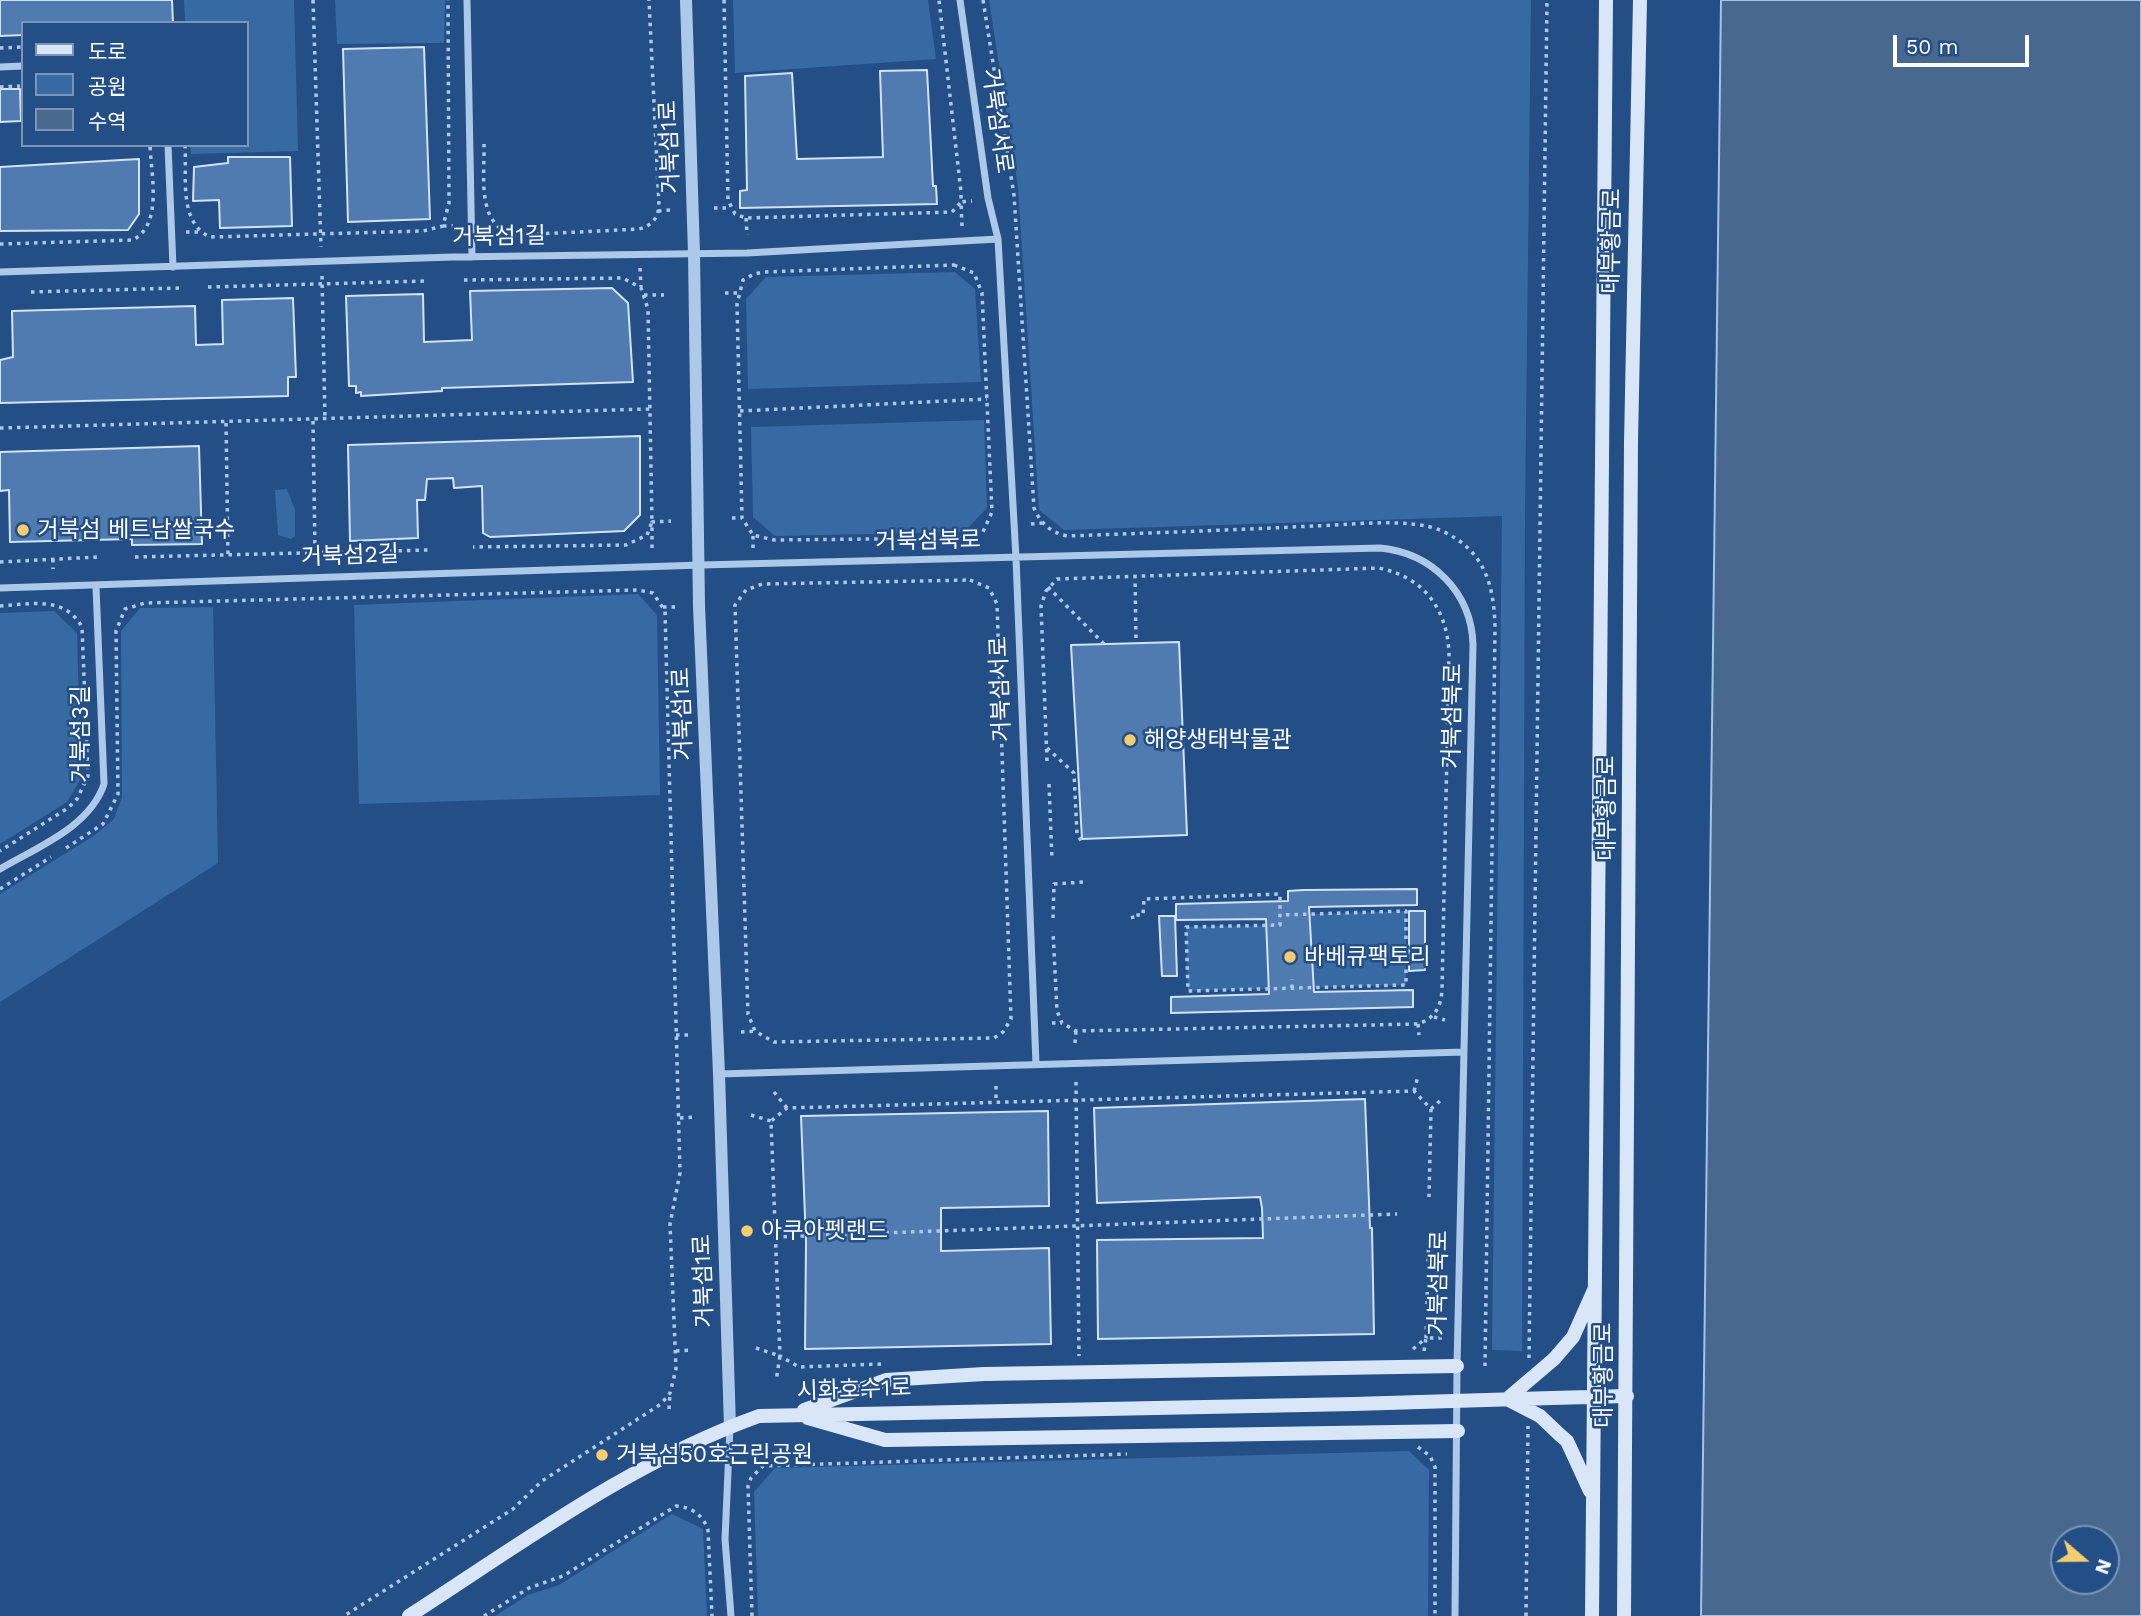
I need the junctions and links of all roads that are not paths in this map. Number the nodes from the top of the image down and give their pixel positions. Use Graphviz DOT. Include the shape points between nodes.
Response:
graph roads {
  1 [pos="467,0"];
  2 [pos="686,0"];
  3 [pos="960,0"];
  4 [pos="1606,0"];
  5 [pos="1640,0"];
  6 [pos="21,66"];
  7 [pos="0,67"];
  8 [pos="168,147"];
  9 [pos="998,239"];
  10 [pos="694,253"];
  11 [pos="472,257"];
  12 [pos="173,267"];
  13 [pos="0,272"];
  14 [pos="1016,558"];
  15 [pos="701,565"];
  16 [pos="96,587"];
  17 [pos="0,589"];
  18 [pos="0,869"];
  19 [pos="1464,1052"];
  20 [pos="1036,1064"];
  21 [pos="719,1074"];
  22 [pos="1597,1282"];
  23 [pos="1457,1366"];
  24 [pos="1594,1396"];
  25 [pos="1627,1396"];
  26 [pos="1507,1399"];
  27 [pos="793,1414"];
  28 [pos="730,1427"];
  29 [pos="1458,1431"];
  30 [pos="1593,1500"];
  31 [pos="409,1616"];
  32 [pos="731,1616"];
  33 [pos="1455,1616"];
  34 [pos="1592,1616"];
  35 [pos="1624,1616"];
  1 -- 11 [label="street"];
  2 -- 10 [label="street, 거북섬1로"];
  3 -- 9 [label="street, 거북섬서로"];
  4 -- 22 [label="main road, 대부황금로"];
  5 -- 25 [label="main road, 대부황금로" via="1631,442"];
  6 -- 7 [label="street"];
  8 -- 12 [label="street"];
  9 -- 10 [label="street, 거북섬1길"];
  9 -- 14 [label="street, 거북섬서로"];
  10 -- 11 [label="street, 거북섬1길"];
  10 -- 15 [label="street, 거북섬1로"];
  11 -- 12 [label="street, 거북섬1길"];
  12 -- 13 [label="street, 거북섬1길"];
  14 -- 15 [label="street, 거북섬북로"];
  14 -- 19 [label="street, 거북섬북로" via="1380,548 1402,550 1426,561 1447,580 1467,610 1473,644"];
  14 -- 20 [label="street, 거북섬서로"];
  15 -- 16 [label="street, 거북섬2길"];
  15 -- 21 [label="street, 거북섬1로"];
  16 -- 17 [label="street, 거북섬2길"];
  16 -- 18 [label="street, 거북섬3길" via="104,784 98,803 87,816"];
  19 -- 20 [label="street"];
  19 -- 23 [label="street, 거북섬북로"];
  20 -- 21 [label="street"];
  21 -- 28 [label="street, 거북섬1로"];
  22 -- 24 [label="main road, 대부황금로"];
  22 -- 26 [label="main road, bridge" via="1573,1337"];
  23 -- 27 [label="main road" via="984,1374 886,1380"];
  23 -- 29 [label="street, 거북섬북로"];
  24 -- 25 [label="main road"];
  24 -- 26 [label="main road, 시화호수1로, bridge"];
  24 -- 30 [label="main road, 대부황금로"];
  25 -- 35 [label="main road, 대부황금로"];
  26 -- 27 [label="main road, 시화호수1로, bridge"];
  26 -- 30 [label="main road, bridge" via="1540,1416 1567,1441"];
  27 -- 28 [label="main road, 시화호수1로" via="759,1416"];
  27 -- 29 [label="main road" via="886,1440"];
  28 -- 31 [label="main road, 시화호수1로" via="672,1452"];
  28 -- 32 [label="street" via="725,1539"];
  29 -- 33 [label="street, 거북섬북로"];
  30 -- 34 [label="main road, 대부황금로"];
}
